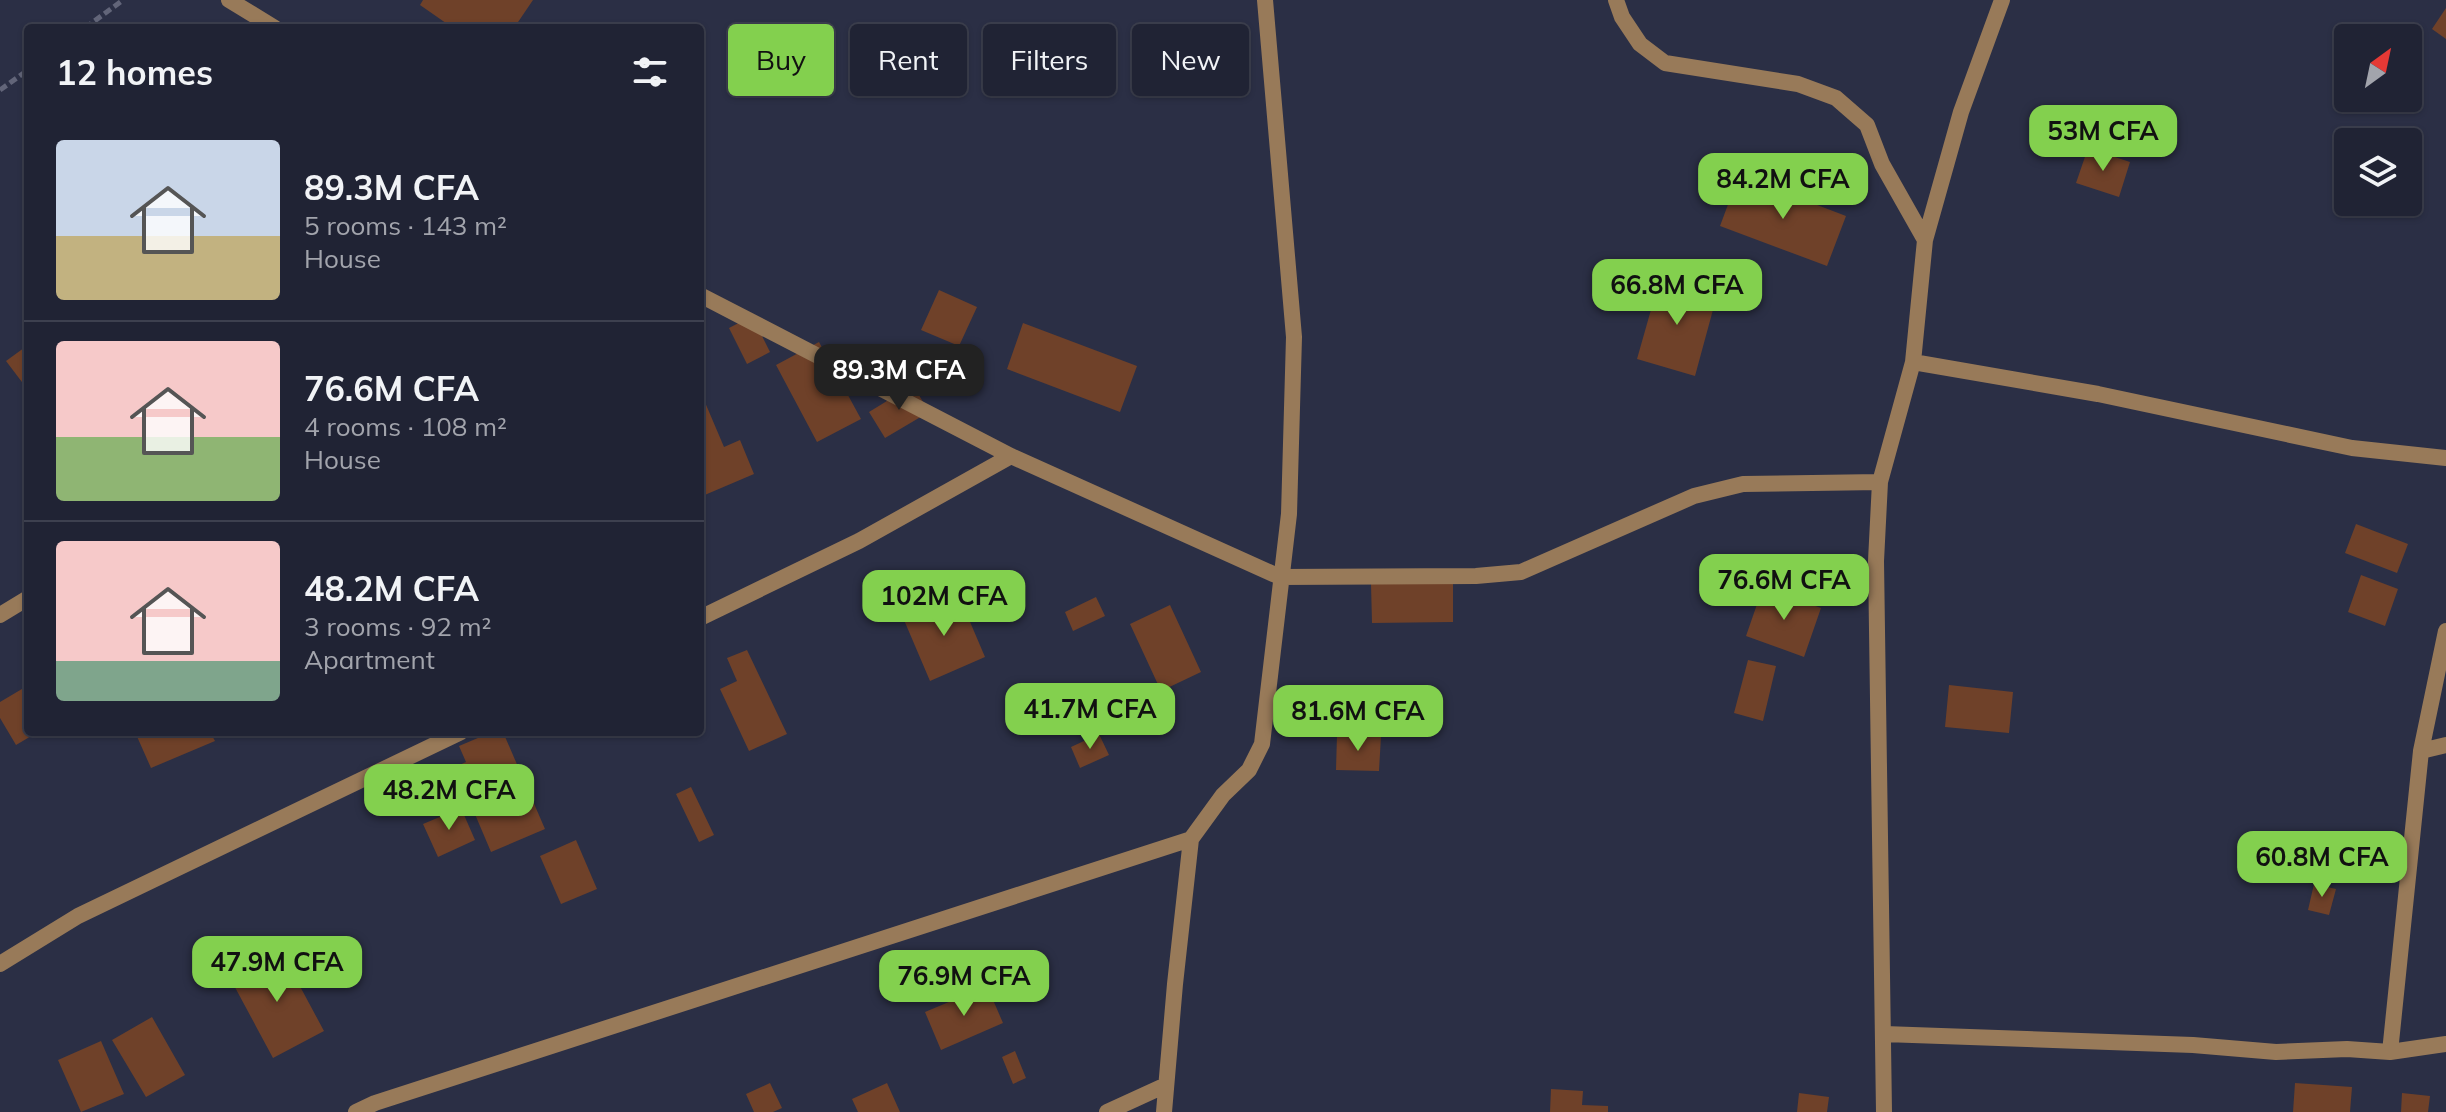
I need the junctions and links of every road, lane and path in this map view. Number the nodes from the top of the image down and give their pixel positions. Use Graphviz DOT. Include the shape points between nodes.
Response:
graph roads {
  1 [pos="123,0"];
  2 [pos="229,0"];
  3 [pos="1265,0"];
  4 [pos="1616,0"];
  5 [pos="2002,0"];
  6 [pos="90,24"];
  7 [pos="268,24"];
  8 [pos="24,73"];
  9 [pos="0,90"];
  10 [pos="1925,240"];
  11 [pos="704,297"];
  12 [pos="1913,362"];
  13 [pos="1011,456"];
  14 [pos="2446,458"];
  15 [pos="1880,482"];
  16 [pos="1280,577"];
  17 [pos="24,600"];
  18 [pos="0,615"];
  19 [pos="704,616"];
  20 [pos="2446,631"];
  21 [pos="453,736"];
  22 [pos="2446,745"];
  23 [pos="2421,751"];
  24 [pos="1191,839"];
  25 [pos="0,964"];
  26 [pos="1884,1034"];
  27 [pos="2446,1044"];
  28 [pos="2390,1052"];
  29 [pos="1166,1085"];
  30 [pos="356,1112"];
  31 [pos="1107,1112"];
  32 [pos="1164,1112"];
  33 [pos="1884,1112"];
  1 -- 6 [label="path"];
  2 -- 7 [label="street"];
  3 -- 16 [label="street" via="1294,337 1289,514"];
  4 -- 10 [label="street" via="1640,44 1665,63 1798,84 1836,98 1867,125 1882,164"];
  5 -- 10 [label="street" via="1961,112"];
  8 -- 9 [label="path"];
  10 -- 12 [label="street"];
  11 -- 13 [label="street"];
  12 -- 14 [label="street" via="2098,394 2352,448"];
  12 -- 15 [label="street"];
  13 -- 16 [label="street"];
  13 -- 19 [label="street" via="859,541"];
  15 -- 16 [label="street" via="1743,484 1694,496 1521,572"];
  15 -- 26 [label="street" via="1876,561"];
  16 -- 24 [label="street" via="1262,744 1249,770"];
  17 -- 18 [label="street"];
  20 -- 23 [label="street"];
  21 -- 25 [label="street" via="78,916"];
  22 -- 23 [label="street"];
  23 -- 28 [label="street"];
  24 -- 29 [label="street"];
  24 -- 30 [label="street"];
  26 -- 28 [label="street" via="2276,1052"];
  26 -- 33 [label="street"];
  27 -- 28 [label="street"];
  29 -- 31 [label="street"];
  29 -- 32 [label="street"];
}
